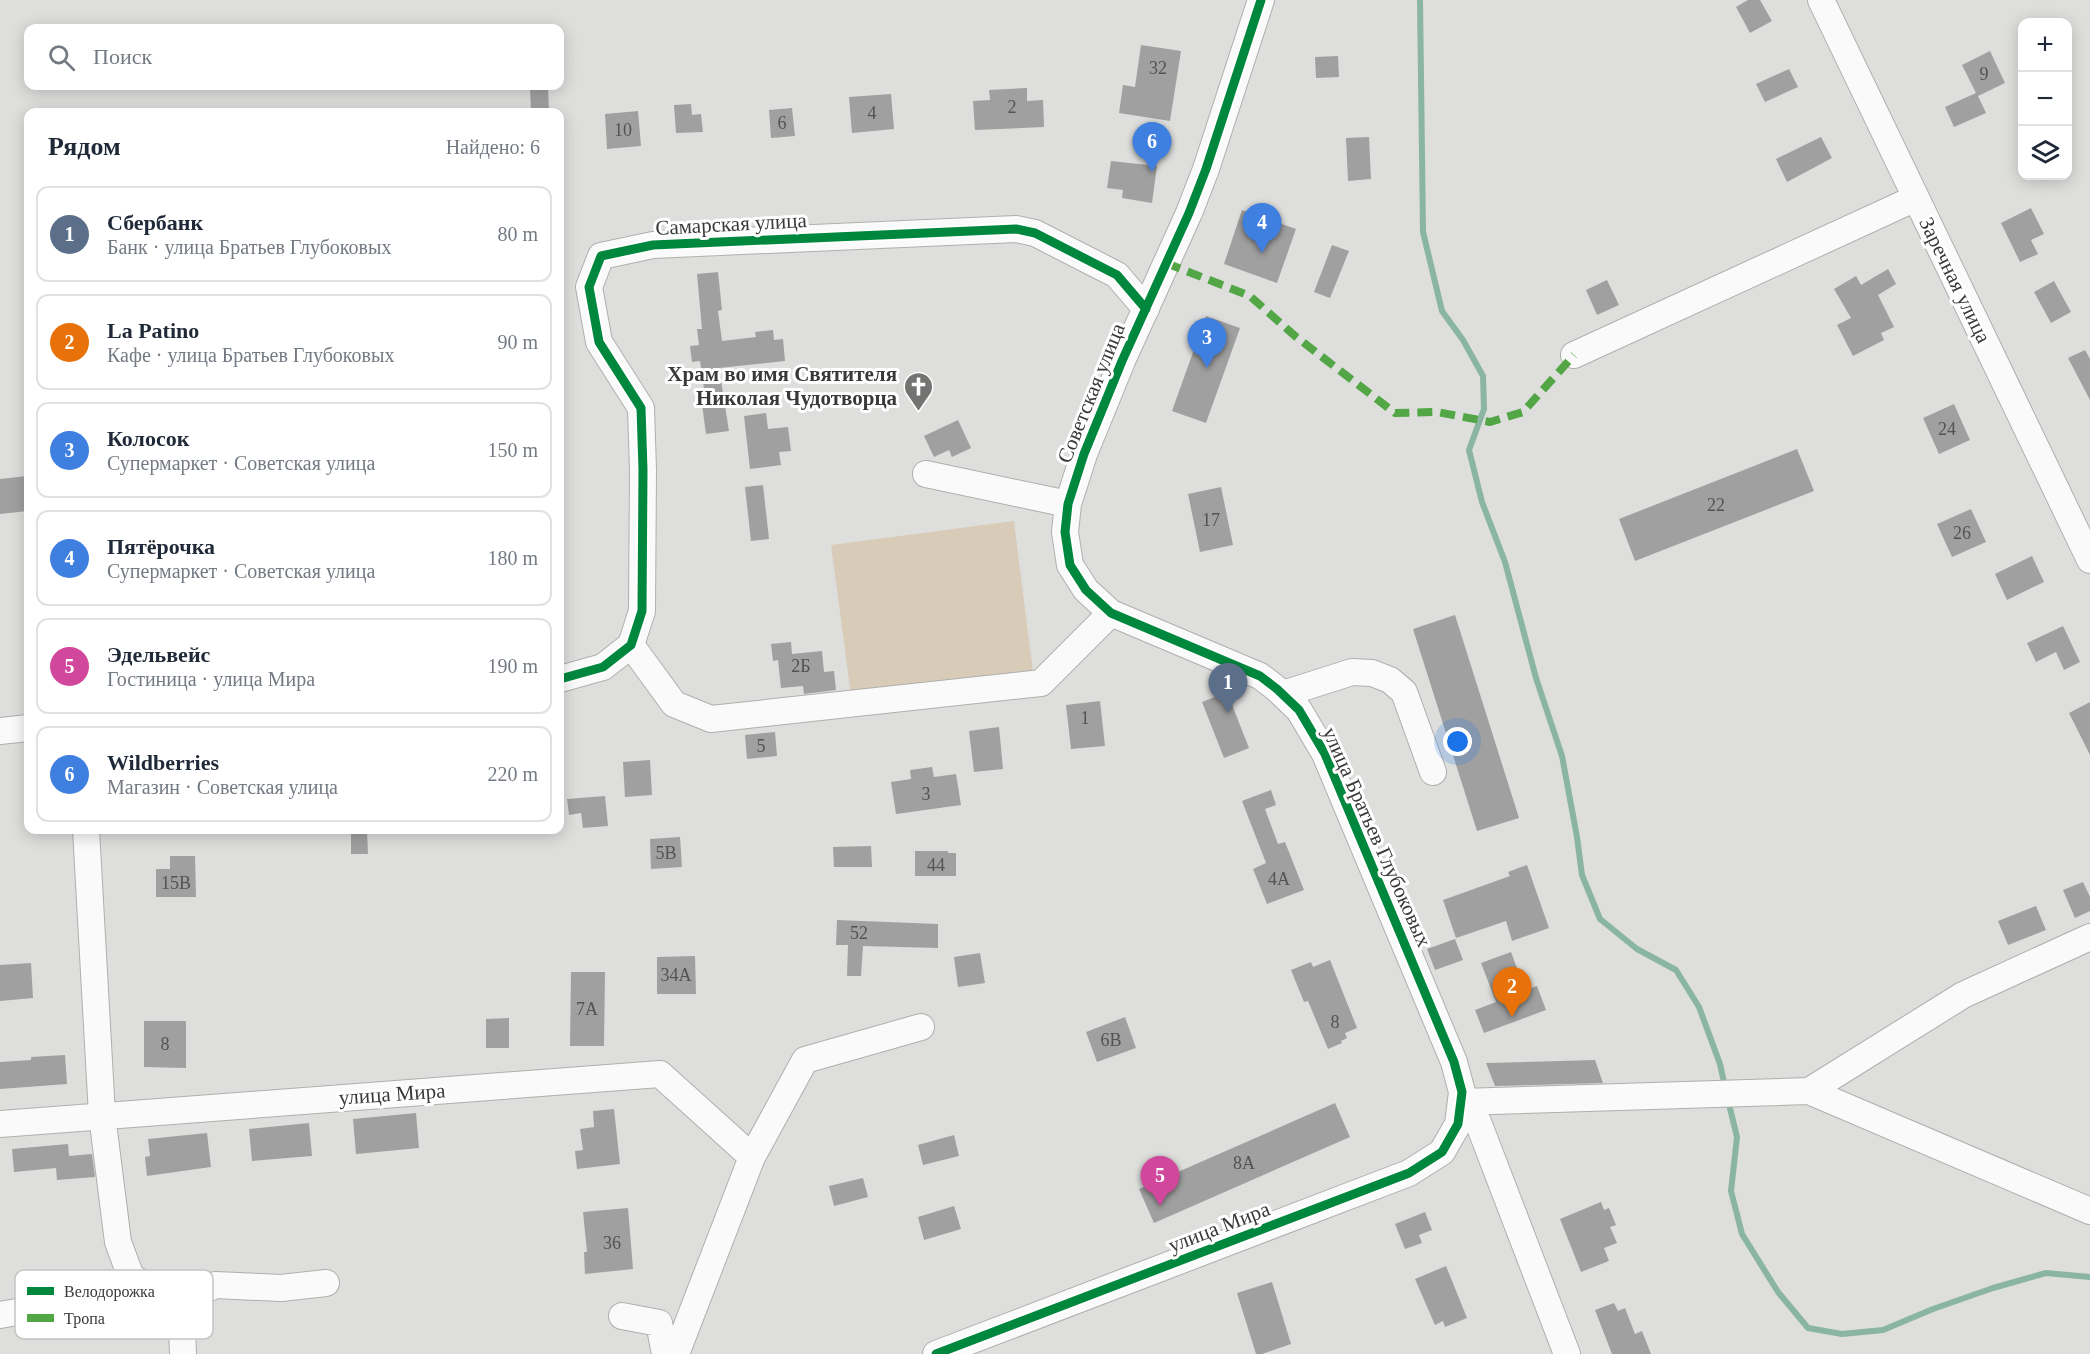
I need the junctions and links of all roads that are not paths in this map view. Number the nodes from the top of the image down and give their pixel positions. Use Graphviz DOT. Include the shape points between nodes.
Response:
graph roads {
  1 [pos="1261,0"];
  2 [pos="1821,0"];
  3 [pos="1916,198"];
  4 [pos="1146,309"];
  5 [pos="1574,355"];
  6 [pos="926,474"];
  7 [pos="1068,504"];
  8 [pos="1065,532"];
  9 [pos="2090,560"];
  10 [pos="1112,613"];
  11 [pos="631,645"];
  12 [pos="564,678"];
  13 [pos="1283,694"];
  14 [pos="24,728"];
  15 [pos="0,731"];
  16 [pos="1433,772"];
  17 [pos="86,834"];
  18 [pos="2090,936"];
  19 [pos="921,1027"];
  20 [pos="1809,1091"];
  21 [pos="1461,1102"];
  22 [pos="102,1115"];
  23 [pos="0,1124"];
  24 [pos="752,1157"];
  25 [pos="2090,1211"];
  26 [pos="128,1270"];
  27 [pos="326,1283"];
  28 [pos="213,1286"];
  29 [pos="15,1312"];
  30 [pos="0,1315"];
  31 [pos="621,1316"];
  32 [pos="182,1339"];
  33 [pos="949,1352"];
  34 [pos="183,1354"];
  35 [pos="665,1354"];
  36 [pos="676,1354"];
  37 [pos="1567,1354"];
  1 -- 4 [label="street, Советская улица" via="1206,169"];
  2 -- 3 [label="street, Заречная улица"];
  3 -- 5 [label="street"];
  3 -- 9 [label="street, Заречная улица"];
  4 -- 7 [label="street, Советская улица" via="1084,454"];
  4 -- 11 [label="street, Самарская улица" via="1117,275 1035,233 1016,229 653,245 601,256 589,287 598,342 641,408 642,611"];
  6 -- 7 [label="street"];
  7 -- 8 [label="street, Советская улица"];
  8 -- 10 [label="street, улица Братьев Глубоковых" via="1070,565 1086,590"];
  10 -- 11 [label="street" via="1041,683 711,719 674,704"];
  10 -- 13 [label="street, улица Братьев Глубоковых" via="1260,676"];
  11 -- 12 [label="street" via="603,667"];
  13 -- 16 [label="street" via="1352,672 1390,680 1404,692"];
  13 -- 21 [label="street, улица Братьев Глубоковых" via="1312,729 1342,791 1448,1042 1462,1092"];
  14 -- 15 [label="street"];
  17 -- 22 [label="street"];
  18 -- 20 [label="street" via="1963,995"];
  19 -- 24 [label="street" via="806,1060"];
  20 -- 21 [label="street"];
  20 -- 25 [label="street"];
  21 -- 33 [label="street, улица Мира" via="1458,1124 1442,1152 1409,1173"];
  21 -- 37 [label="street, улица Братьев Глубоковых" via="1478,1122"];
  22 -- 23 [label="street, улица Мира"];
  22 -- 24 [label="street, улица Мира" via="660,1074"];
  22 -- 26 [label="street" via="118,1242"];
  24 -- 36 [label="street"];
  27 -- 28 [label="street" via="280,1288"];
  29 -- 30 [label="street"];
  31 -- 35 [label="street" via="659,1323"];
  32 -- 34 [label="street"];
}
